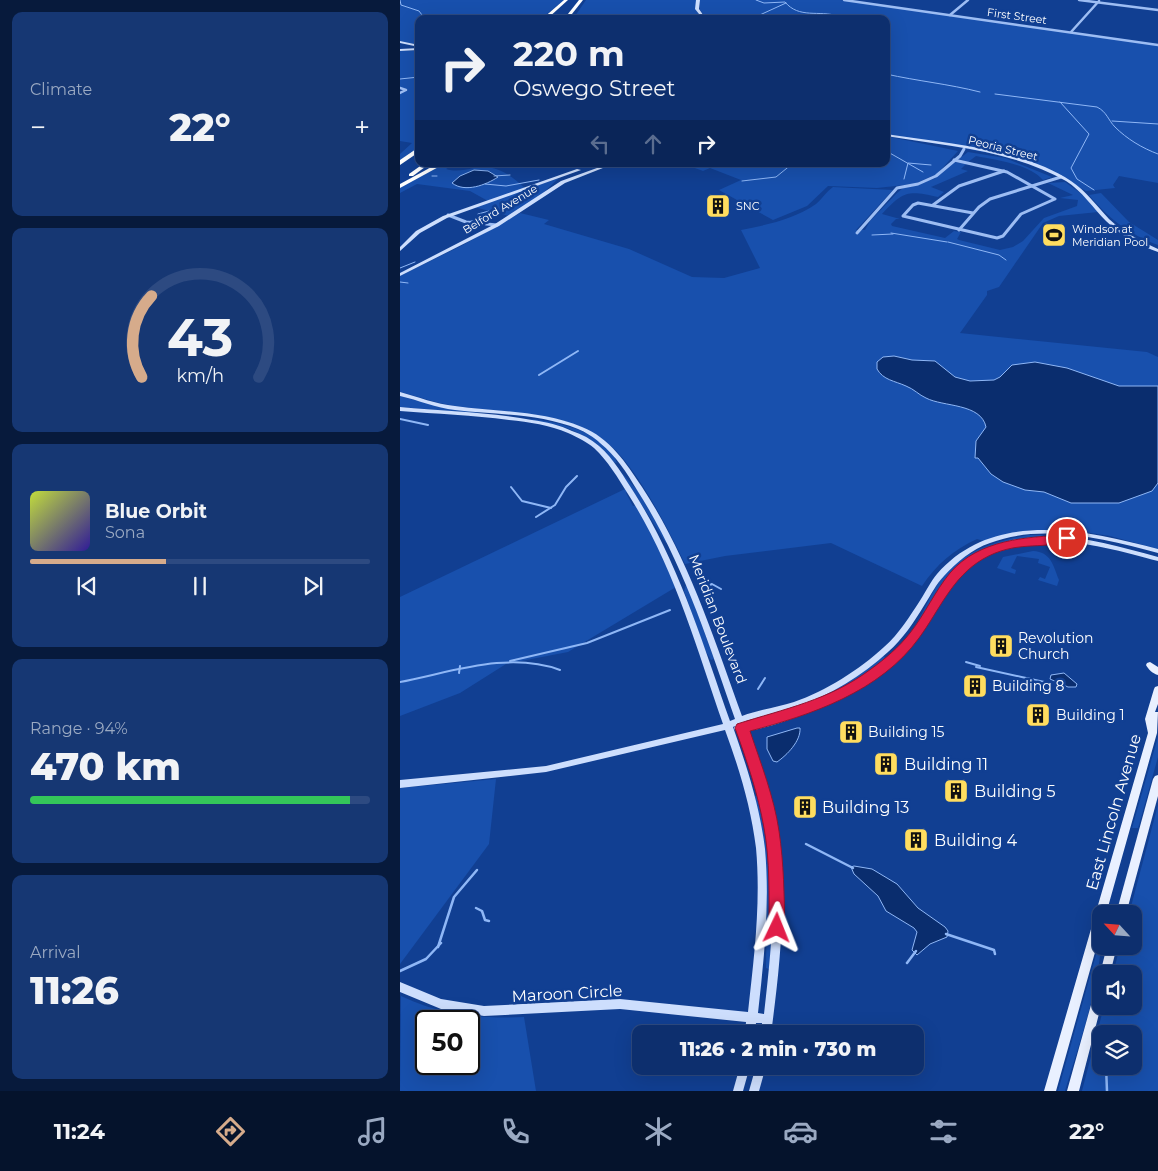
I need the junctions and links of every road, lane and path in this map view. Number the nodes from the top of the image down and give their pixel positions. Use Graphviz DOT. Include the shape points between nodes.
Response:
graph roads {
  1 [pos="567,0"];
  2 [pos="583,0"];
  3 [pos="698,0"];
  4 [pos="844,0"];
  5 [pos="968,0"];
  6 [pos="1079,0"];
  7 [pos="1099,1"];
  8 [pos="1158,10"];
  9 [pos="549,15"];
  10 [pos="555,15"];
  11 [pos="570,15"];
  12 [pos="574,15"];
  13 [pos="702,15"];
  14 [pos="950,15"];
  15 [pos="1071,32"];
  16 [pos="400,43"];
  17 [pos="1158,45"];
  18 [pos="415,47"];
  19 [pos="415,48"];
  20 [pos="400,50"];
  21 [pos="400,88"];
  22 [pos="400,93"];
  23 [pos="890,136"];
  24 [pos="964,149"];
  25 [pos="415,152"];
  26 [pos="415,158"];
  27 [pos="955,159"];
  28 [pos="400,163"];
  29 [pos="422,167"];
  30 [pos="435,167"];
  31 [pos="590,167"];
  32 [pos="604,167"];
  33 [pos="400,168"];
  34 [pos="1004,171"];
  35 [pos="1061,177"];
  36 [pos="400,182"];
  37 [pos="1032,185"];
  38 [pos="400,186"];
  39 [pos="934,205"];
  40 [pos="973,213"];
  41 [pos="448,215"];
  42 [pos="497,225"];
  43 [pos="959,230"];
  44 [pos="1123,231"];
  45 [pos="857,233"];
  46 [pos="1158,246"];
  47 [pos="400,250"];
  48 [pos="1158,251"];
  49 [pos="400,275"];
  50 [pos="400,394"];
  51 [pos="400,409"];
  52 [pos="1158,551"];
  53 [pos="1158,559"];
  54 [pos="1158,663"];
  55 [pos="1158,672"];
  56 [pos="1158,689"];
  57 [pos="1158,715"];
  58 [pos="740,724"];
  59 [pos="728,726"];
  60 [pos="1153,733"];
  61 [pos="1158,779"];
  62 [pos="400,784"];
  63 [pos="1123,905"];
  64 [pos="400,987"];
  65 [pos="1093,1015"];
  66 [pos="752,1018"];
  67 [pos="768,1019"];
  68 [pos="751,1025"];
  69 [pos="767,1025"];
  70 [pos="742,1075"];
  71 [pos="760,1075"];
  72 [pos="738,1091"];
  73 [pos="756,1091"];
  74 [pos="1050,1091"];
  75 [pos="1073,1091"];
  1 -- 9 [label="highway"];
  1 -- 10 [label="highway"];
  2 -- 11 [label="highway"];
  2 -- 12 [label="highway"];
  3 -- 13 [label="main road" via="697,9"];
  4 -- 14 [label="street, First Street"];
  5 -- 14 [label="street"];
  6 -- 7 [label="street"];
  7 -- 8 [label="street"];
  7 -- 15 [label="street"];
  14 -- 15 [label="street, First Street"];
  15 -- 17 [label="street, First Street"];
  16 -- 18 [label="main road"];
  19 -- 20 [label="main road"];
  21 -- 22 [label="street" via="406,90"];
  23 -- 24 [label="main road, Peoria Street"];
  24 -- 27 [label="street"];
  24 -- 35 [label="main road, Peoria Street" via="1019,161"];
  25 -- 28 [label="highway"];
  26 -- 33 [label="highway"];
  27 -- 34 [label="street"];
  27 -- 45 [label="street" via="931,179 897,188"];
  29 -- 36 [label="highway"];
  30 -- 38 [label="highway"];
  31 -- 41 [label="main road, Belford Avenue"];
  32 -- 42 [label="main road, Belford Avenue" via="561,184"];
  34 -- 37 [label="street"];
  34 -- 39 [label="street" via="960,185"];
  35 -- 37 [label="street"];
  35 -- 44 [label="main road, Peoria Street" via="1082,191 1107,219"];
  37 -- 40 [label="street" via="993,198"];
  37 -- 43 [label="street" via="1055,200 1020,214 1000,237"];
  39 -- 40 [label="street"];
  39 -- 43 [label="street" via="914,204 903,217"];
  40 -- 43 [label="street"];
  41 -- 42 [label="street" via="465,222"];
  41 -- 47 [label="main road, Belford Avenue" via="418,232"];
  42 -- 49 [label="main road, Belford Avenue"];
  44 -- 46 [label="main road, Peoria Street"];
  44 -- 48 [label="main road, Peoria Street"];
  50 -- 58 [label="main road, Meridian Boulevard" via="446,406 556,420 588,432 607,445 642,491 674,548"];
  51 -- 59 [label="main road, Meridian Boulevard" via="549,425 580,436 598,448 635,499 671,567"];
  52 -- 58 [label="main road" via="1068,531 1025,533 988,542 966,553 946,569 903,632 862,669 809,699"];
  53 -- 58 [label="main road" via="1078,539 1040,539 1003,546 978,557 955,574 914,636 886,664 856,686 793,714"];
  54 -- 55 [label="main road" via="1150,665"];
  56 -- 60 [label="main road" via="1149,719"];
  57 -- 60 [label="main road, East Lincoln Avenue"];
  58 -- 59 [label="main road"];
  58 -- 67 [label="main road, Meridian Boulevard" via="766,801 776,862 777,913"];
  59 -- 62 [label="main road" via="542,770"];
  59 -- 66 [label="main road, Meridian Boulevard" via="751,799 762,866 762,927"];
  60 -- 74 [label="main road, East Lincoln Avenue"];
  61 -- 63 [label="main road"];
  64 -- 66 [label="main road, Maroon Circle" via="441,1004 484,1011 620,1004"];
  65 -- 75 [label="main road"];
  66 -- 67 [label="main road, Maroon Circle"];
  66 -- 68 [label="main road, Meridian Boulevard"];
  67 -- 69 [label="main road, Meridian Boulevard"];
  70 -- 72 [label="main road"];
  71 -- 73 [label="main road"];
}
